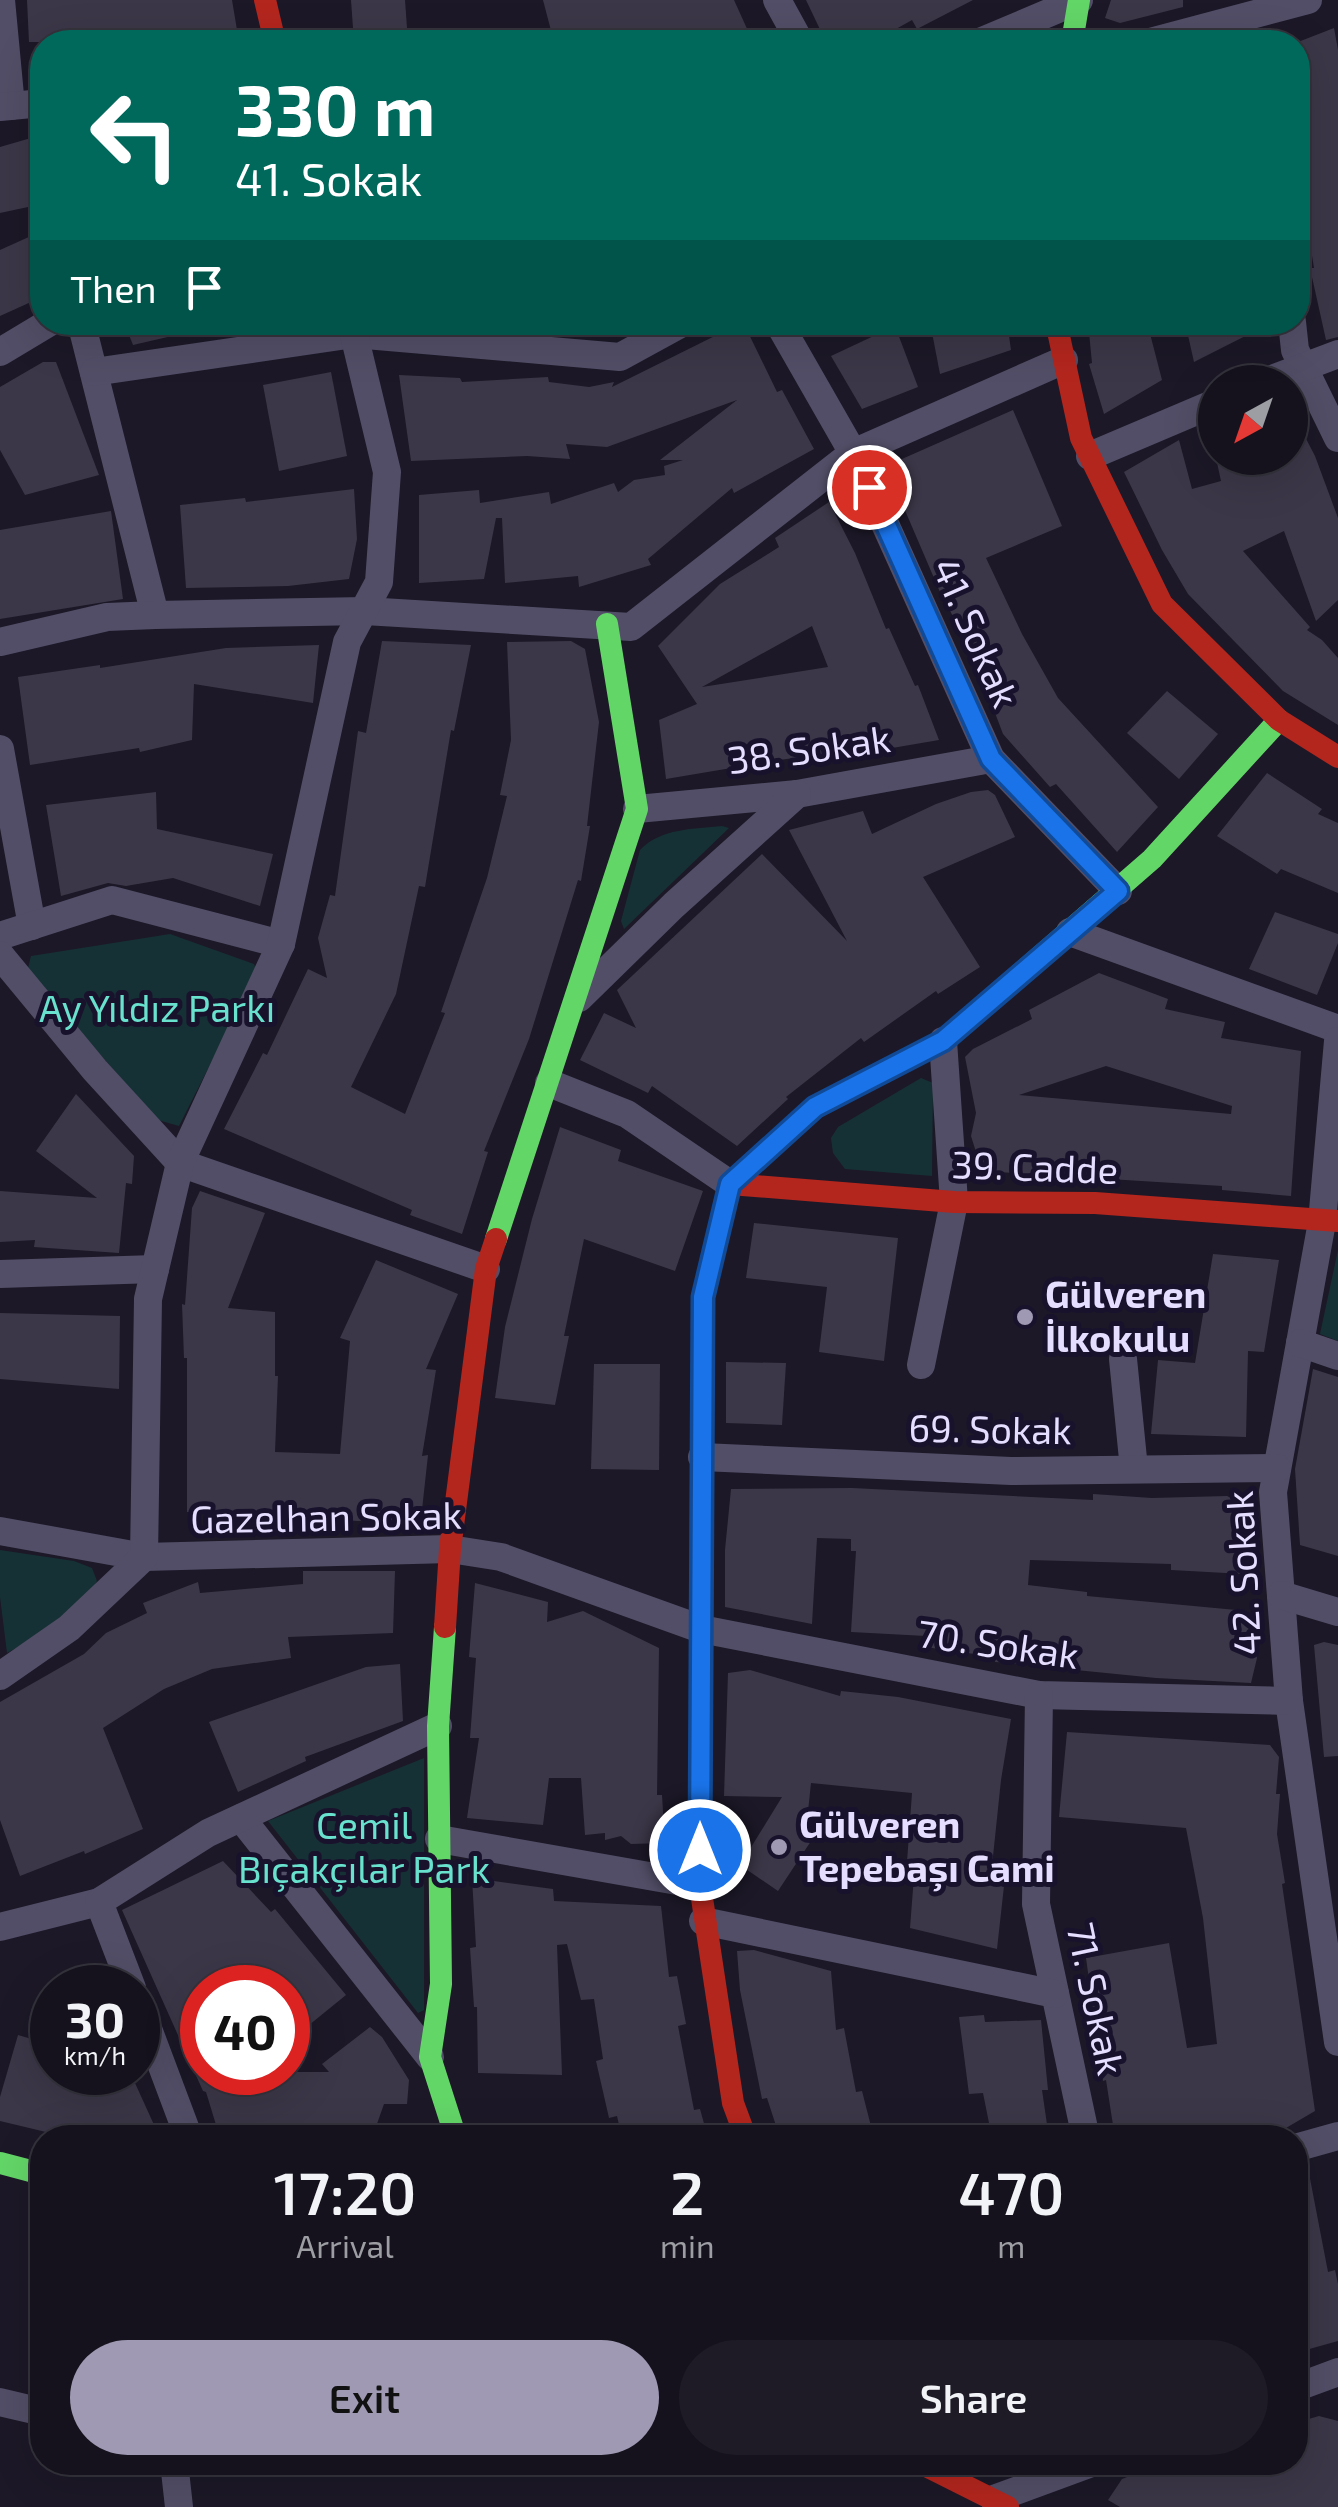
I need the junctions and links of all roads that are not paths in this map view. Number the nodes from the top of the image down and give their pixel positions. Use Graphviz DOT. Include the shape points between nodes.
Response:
graph roads {
  1 [pos="1,0"];
  2 [pos="265,0"];
  3 [pos="777,0"];
  4 [pos="1079,0"];
  5 [pos="1308,0"];
  6 [pos="1256,28"];
  7 [pos="272,30"];
  8 [pos="793,30"];
  9 [pos="1008,30"];
  10 [pos="1074,30"];
  11 [pos="6,106"];
  12 [pos="30,334"];
  13 [pos="85,335"];
  14 [pos="311,335"];
  15 [pos="354,335"];
  16 [pos="417,335"];
  17 [pos="660,335"];
  18 [pos="786,335"];
  19 [pos="1059,335"];
  20 [pos="1293,335"];
  21 [pos="0,352"];
  22 [pos="1338,354"];
  23 [pos="1064,360"];
  24 [pos="1302,365"];
  25 [pos="1306,365"];
  26 [pos="94,372"];
  27 [pos="1308,376"];
  28 [pos="1198,410"];
  29 [pos="1338,438"];
  30 [pos="854,453"];
  31 [pos="1090,456"];
  32 [pos="364,611"];
  33 [pos="155,615"];
  34 [pos="607,624"];
  35 [pos="0,642"];
  36 [pos="1279,720"];
  37 [pos="0,749"];
  38 [pos="1338,757"];
  39 [pos="991,759"];
  40 [pos="797,794"];
  41 [pos="638,810"];
  42 [pos="1118,891"];
  43 [pos="32,926"];
  44 [pos="1070,932"];
  45 [pos="0,936"];
  46 [pos="281,944"];
  47 [pos="0,954"];
  48 [pos="571,1006"];
  49 [pos="1338,1029"];
  50 [pos="943,1041"];
  51 [pos="1338,1041"];
  52 [pos="548,1083"];
  53 [pos="180,1162"];
  54 [pos="730,1184"];
  55 [pos="954,1202"];
  56 [pos="1330,1222"];
  57 [pos="155,1268"];
  58 [pos="486,1269"];
  59 [pos="0,1274"];
  60 [pos="1300,1343"];
  61 [pos="1338,1356"];
  62 [pos="1123,1358"];
  63 [pos="921,1365"];
  64 [pos="702,1457"];
  65 [pos="1277,1468"];
  66 [pos="1134,1469"];
  67 [pos="0,1531"];
  68 [pos="450,1549"];
  69 [pos="144,1557"];
  70 [pos="1281,1596"];
  71 [pos="1338,1612"];
  72 [pos="701,1629"];
  73 [pos="0,1676"];
  74 [pos="1040,1695"];
  75 [pos="1289,1701"];
  76 [pos="438,1726"];
  77 [pos="241,1818"];
  78 [pos="440,1839"];
  79 [pos="700,1885"];
  80 [pos="99,1902"];
  81 [pos="703,1921"];
  82 [pos="0,1927"];
  83 [pos="123,1965"];
  84 [pos="1055,1994"];
  85 [pos="1338,2042"];
  86 [pos="430,2057"];
  87 [pos="160,2061"];
  88 [pos="184,2125"];
  89 [pos="452,2125"];
  90 [pos="741,2125"];
  91 [pos="1083,2125"];
  92 [pos="1338,2136"];
  93 [pos="1308,2144"];
  94 [pos="0,2163"];
  95 [pos="30,2171"];
  96 [pos="1338,2372"];
  97 [pos="1308,2383"];
  98 [pos="0,2402"];
  99 [pos="30,2409"];
  100 [pos="175,2475"];
  101 [pos="944,2475"];
  102 [pos="1065,2475"];
  103 [pos="1001,2503"];
  104 [pos="179,2507"];
  1 -- 11 [label="street"];
  2 -- 7 [label="street"];
  3 -- 8 [label="street"];
  4 -- 9 [label="street"];
  4 -- 10 [label="street"];
  5 -- 6 [label="street"];
  12 -- 21 [label="street"];
  13 -- 26 [label="street"];
  14 -- 26 [label="street"];
  15 -- 32 [label="street" via="387,472 379,582"];
  16 -- 17 [label="street" via="620,357"];
  18 -- 30 [label="street, 41. Sokak"];
  19 -- 23 [label="street"];
  20 -- 24 [label="street"];
  22 -- 25 [label="street"];
  23 -- 30 [label="street"];
  23 -- 31 [label="street"];
  26 -- 33 [label="street"];
  27 -- 29 [label="street"];
  28 -- 31 [label="street"];
  30 -- 34 [label="street" via="632,627"];
  30 -- 39 [label="street, 41. Sokak"];
  31 -- 36 [label="street" via="1162,604"];
  32 -- 33 [label="street"];
  32 -- 34 [label="street"];
  32 -- 46 [label="street" via="348,642"];
  33 -- 35 [label="street" via="107,617"];
  34 -- 41 [label="street"];
  36 -- 38 [label="street"];
  36 -- 42 [label="street"];
  37 -- 43 [label="street"];
  39 -- 40 [label="street, 38. Sokak"];
  39 -- 42 [label="street, 41. Sokak"];
  40 -- 41 [label="street, 38. Sokak"];
  40 -- 48 [label="street"];
  41 -- 48 [label="street"];
  42 -- 44 [label="street"];
  43 -- 45 [label="street"];
  43 -- 46 [label="street" via="112,900"];
  44 -- 49 [label="street"];
  44 -- 50 [label="street"];
  46 -- 53 [label="street"];
  47 -- 53 [label="street"];
  48 -- 52 [label="street"];
  50 -- 54 [label="street" via="815,1107"];
  50 -- 55 [label="street"];
  51 -- 56 [label="street, 42. Sokak"];
  52 -- 54 [label="street" via="628,1114"];
  52 -- 58 [label="street"];
  53 -- 57 [label="street"];
  53 -- 58 [label="street"];
  54 -- 55 [label="street, 39. Cadde"];
  54 -- 64 [label="street" via="703,1297"];
  55 -- 56 [label="street, 39. Cadde" via="1095,1204"];
  55 -- 63 [label="street"];
  56 -- 60 [label="street, 42. Sokak"];
  57 -- 59 [label="street"];
  57 -- 69 [label="street" via="148,1299"];
  58 -- 68 [label="street"];
  60 -- 61 [label="street"];
  60 -- 65 [label="street, 42. Sokak"];
  62 -- 66 [label="street"];
  64 -- 66 [label="street, 69. Sokak" via="1011,1471"];
  64 -- 72 [label="street"];
  65 -- 66 [label="street, 69. Sokak"];
  65 -- 70 [label="street, 42. Sokak"];
  67 -- 69 [label="street, Gazelhan Sokak"];
  68 -- 69 [label="street, Gazelhan Sokak"];
  68 -- 72 [label="street, Gazelhan Sokak" via="501,1557"];
  68 -- 76 [label="street"];
  69 -- 73 [label="street" via="69,1628"];
  70 -- 71 [label="street"];
  70 -- 75 [label="street, 42. Sokak"];
  72 -- 74 [label="street, 70. Sokak"];
  72 -- 79 [label="street"];
  74 -- 75 [label="street, 70. Sokak"];
  74 -- 84 [label="street, 71. Sokak" via="1036,1904"];
  75 -- 85 [label="street, 42. Sokak"];
  76 -- 77 [label="street"];
  76 -- 78 [label="street"];
  77 -- 80 [label="street"];
  77 -- 86 [label="street"];
  78 -- 79 [label="street"];
  78 -- 86 [label="street" via="441,1984"];
  79 -- 81 [label="street"];
  80 -- 82 [label="street"];
  80 -- 83 [label="street"];
  81 -- 84 [label="street"];
  81 -- 90 [label="street"];
  84 -- 91 [label="street, 71. Sokak"];
  86 -- 89 [label="street"];
  87 -- 88 [label="street"];
  92 -- 93 [label="street"];
  94 -- 95 [label="street"];
  96 -- 97 [label="street"];
  98 -- 99 [label="street"];
  100 -- 104 [label="street"];
  101 -- 103 [label="street"];
  102 -- 103 [label="street"];
}
